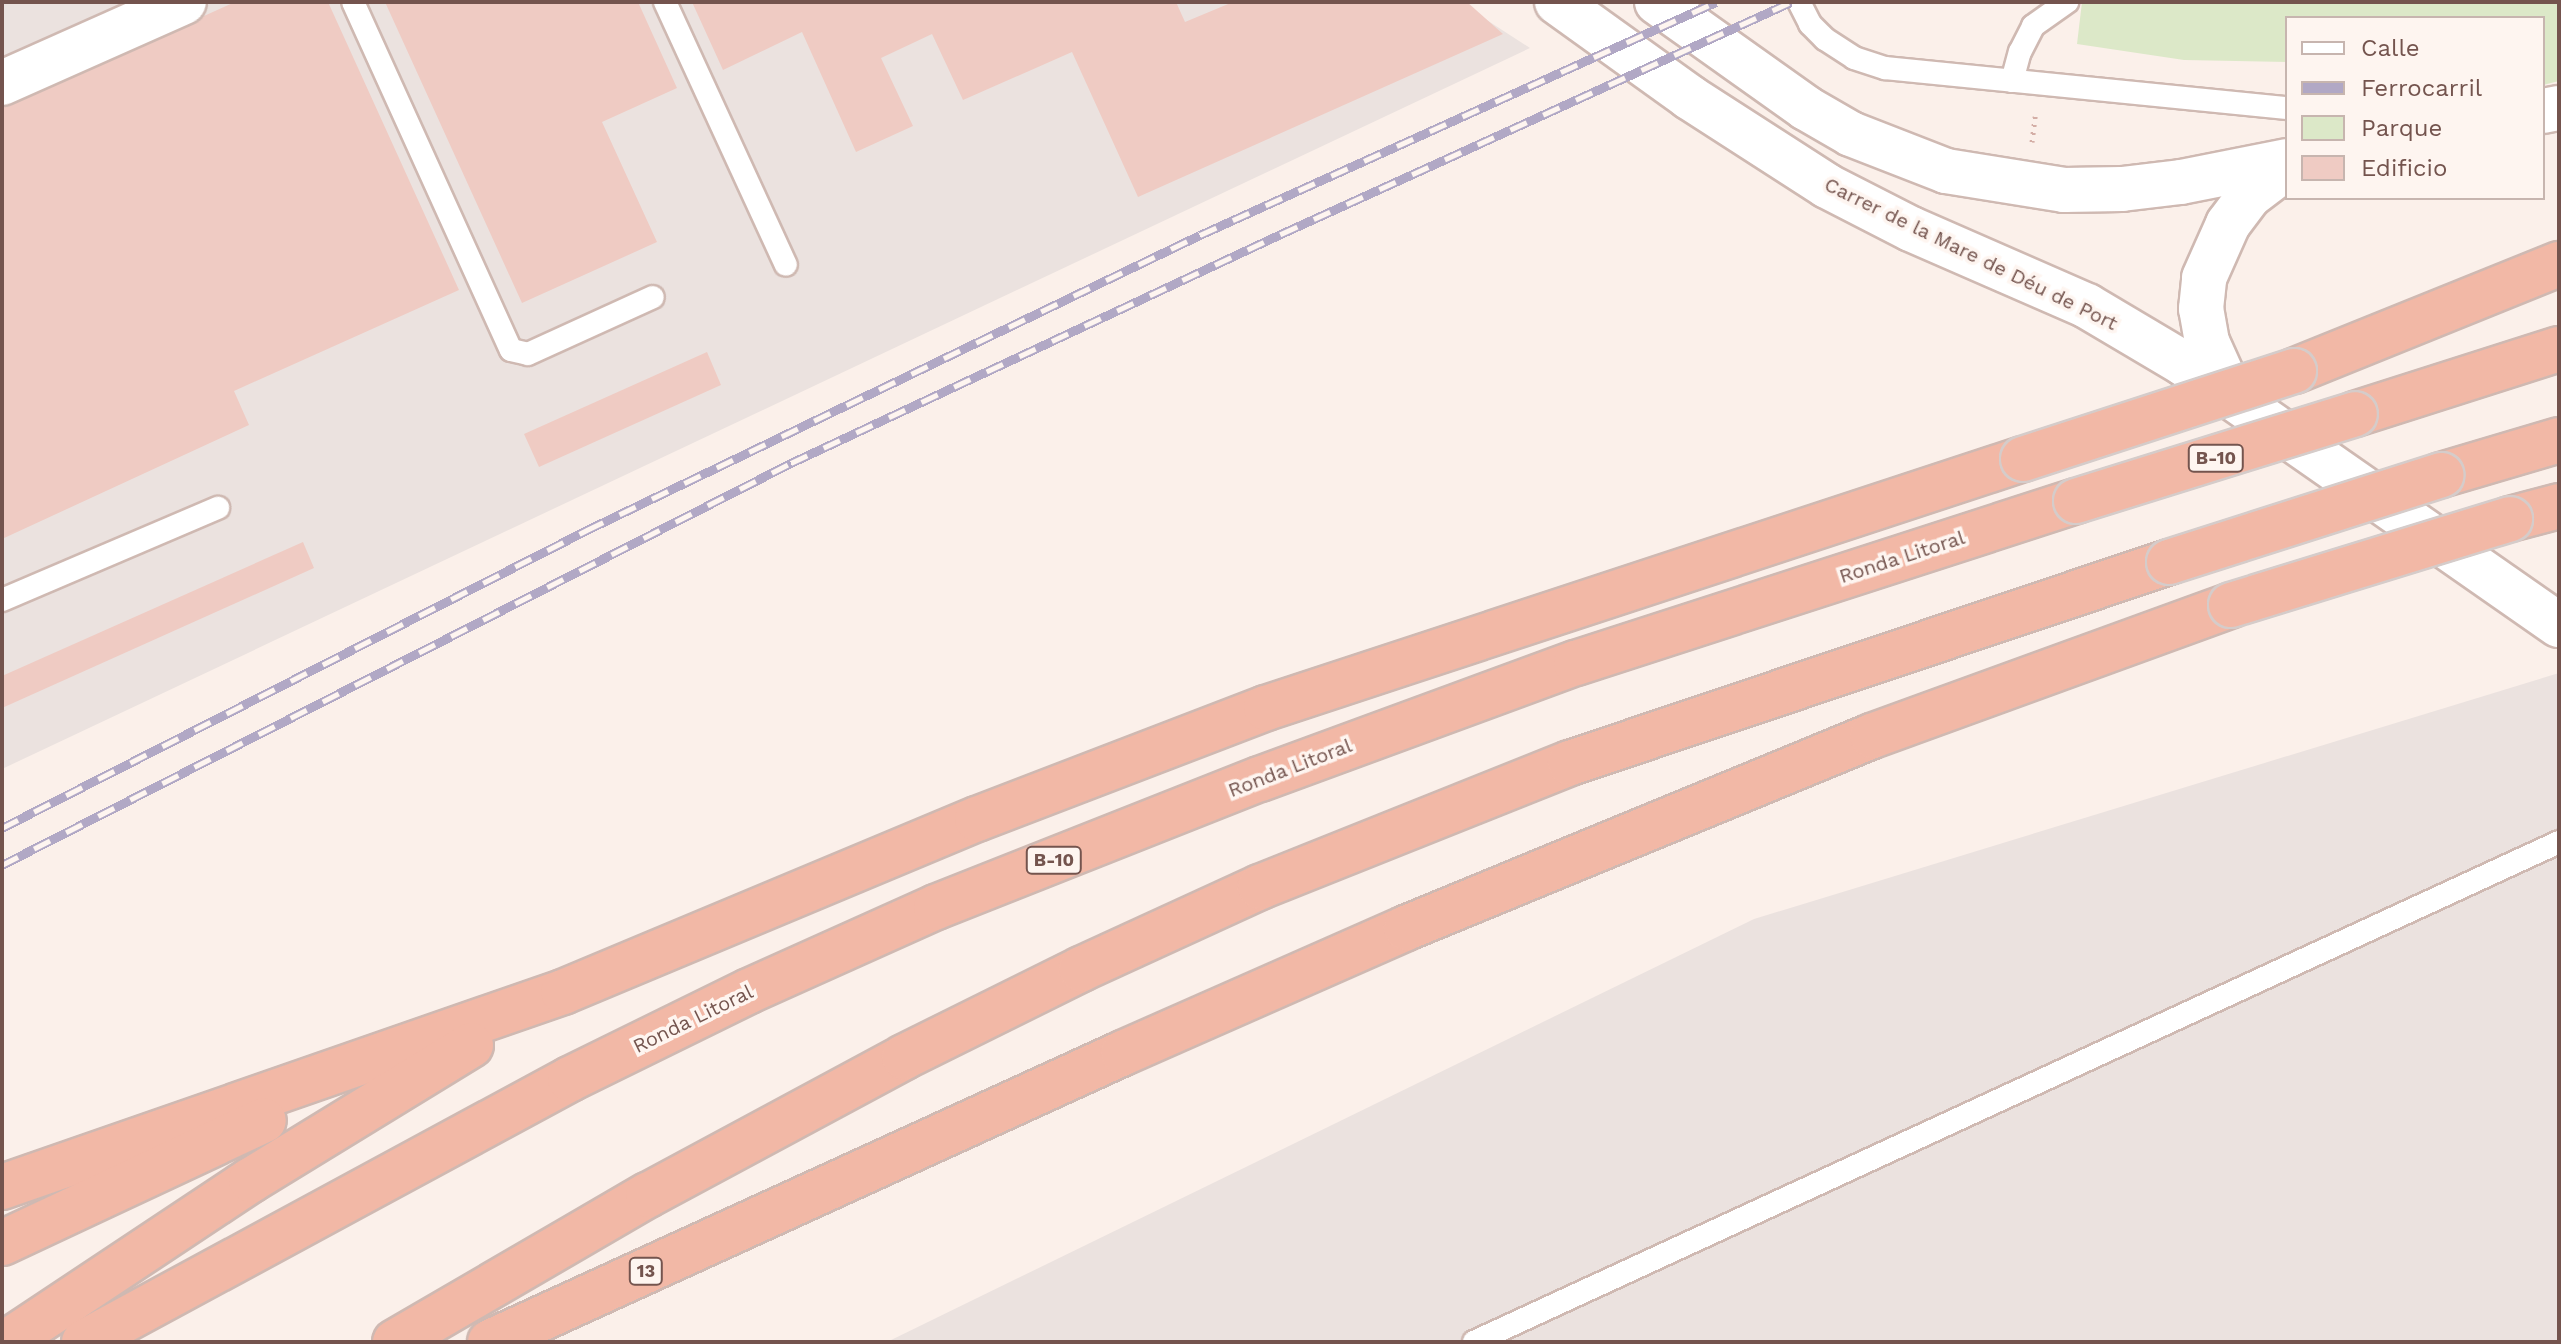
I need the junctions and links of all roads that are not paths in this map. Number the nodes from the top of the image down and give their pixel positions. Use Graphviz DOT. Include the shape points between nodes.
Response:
graph roads {
  1 [pos="184,2"];
  2 [pos="353,2"];
  3 [pos="665,2"];
  4 [pos="1557,2"];
  5 [pos="1657,2"];
  6 [pos="1799,2"];
  7 [pos="2067,2"];
  8 [pos="2012,81"];
  9 [pos="2,83"];
  10 [pos="2285,108"];
  11 [pos="2285,161"];
  12 [pos="2285,169"];
  13 [pos="2559,264"];
  14 [pos="786,265"];
  15 [pos="2559,290"];
  16 [pos="653,297"];
  17 [pos="2559,349"];
  18 [pos="2294,371"];
  19 [pos="2267,424"];
  20 [pos="2559,440"];
  21 [pos="2559,506"];
  22 [pos="218,508"];
  23 [pos="2,600"];
  24 [pos="2559,625"];
  25 [pos="2559,842"];
  26 [pos="563,992"];
  27 [pos="428,1040"];
  28 [pos="2,1187"];
  29 [pos="802,1201"];
  30 [pos="2,1243"];
  31 [pos="7,1342"];
  32 [pos="84,1342"];
  33 [pos="395,1342"];
  34 [pos="490,1342"];
  35 [pos="550,1342"];
  36 [pos="1474,1342"];
  1 -- 9 [label="street"];
  2 -- 16 [label="lane" via="511,350 528,354"];
  3 -- 14 [label="lane"];
  4 -- 19 [label="street, Carrer de la Mare de Déu de Port" via="1689,97 1827,186 2087,306 2183,363"];
  5 -- 11 [label="street" via="1806,108 1851,134 1946,171 2064,190 2122,189"];
  6 -- 8 [label="lane" via="1810,24 1854,58 1915,73"];
  7 -- 8 [label="lane" via="2033,26"];
  8 -- 10 [label="lane"];
  12 -- 19 [label="street, Carrer de la Mare de Déu de Port" via="2249,196 2213,250 2201,309 2226,384"];
  13 -- 18 [label="highway"];
  15 -- 18 [label="highway"];
  17 -- 32 [label="highway, Ronda Litoral / B-10, bridge" via="1576,663 1260,779 936,907 570,1079"];
  18 -- 26 [label="highway, bridge" via="1266,708 977,819"];
  19 -- 24 [label="street, Carrer de la Mare de Déu de Port"];
  20 -- 33 [label="highway, bridge" via="2169,562 1570,763 1260,887 904,1057 648,1195"];
  21 -- 29 [label="highway, bridge" via="2231,605 1872,736 1421,922"];
  22 -- 23 [label="lane"];
  25 -- 36 [label="lane"];
  26 -- 27 [label="highway"];
  26 -- 31 [label="highway" via="251,1180"];
  27 -- 28 [label="highway"];
  27 -- 30 [label="highway"];
  29 -- 34 [label="highway, 13"];
  29 -- 35 [label="highway"];
}
